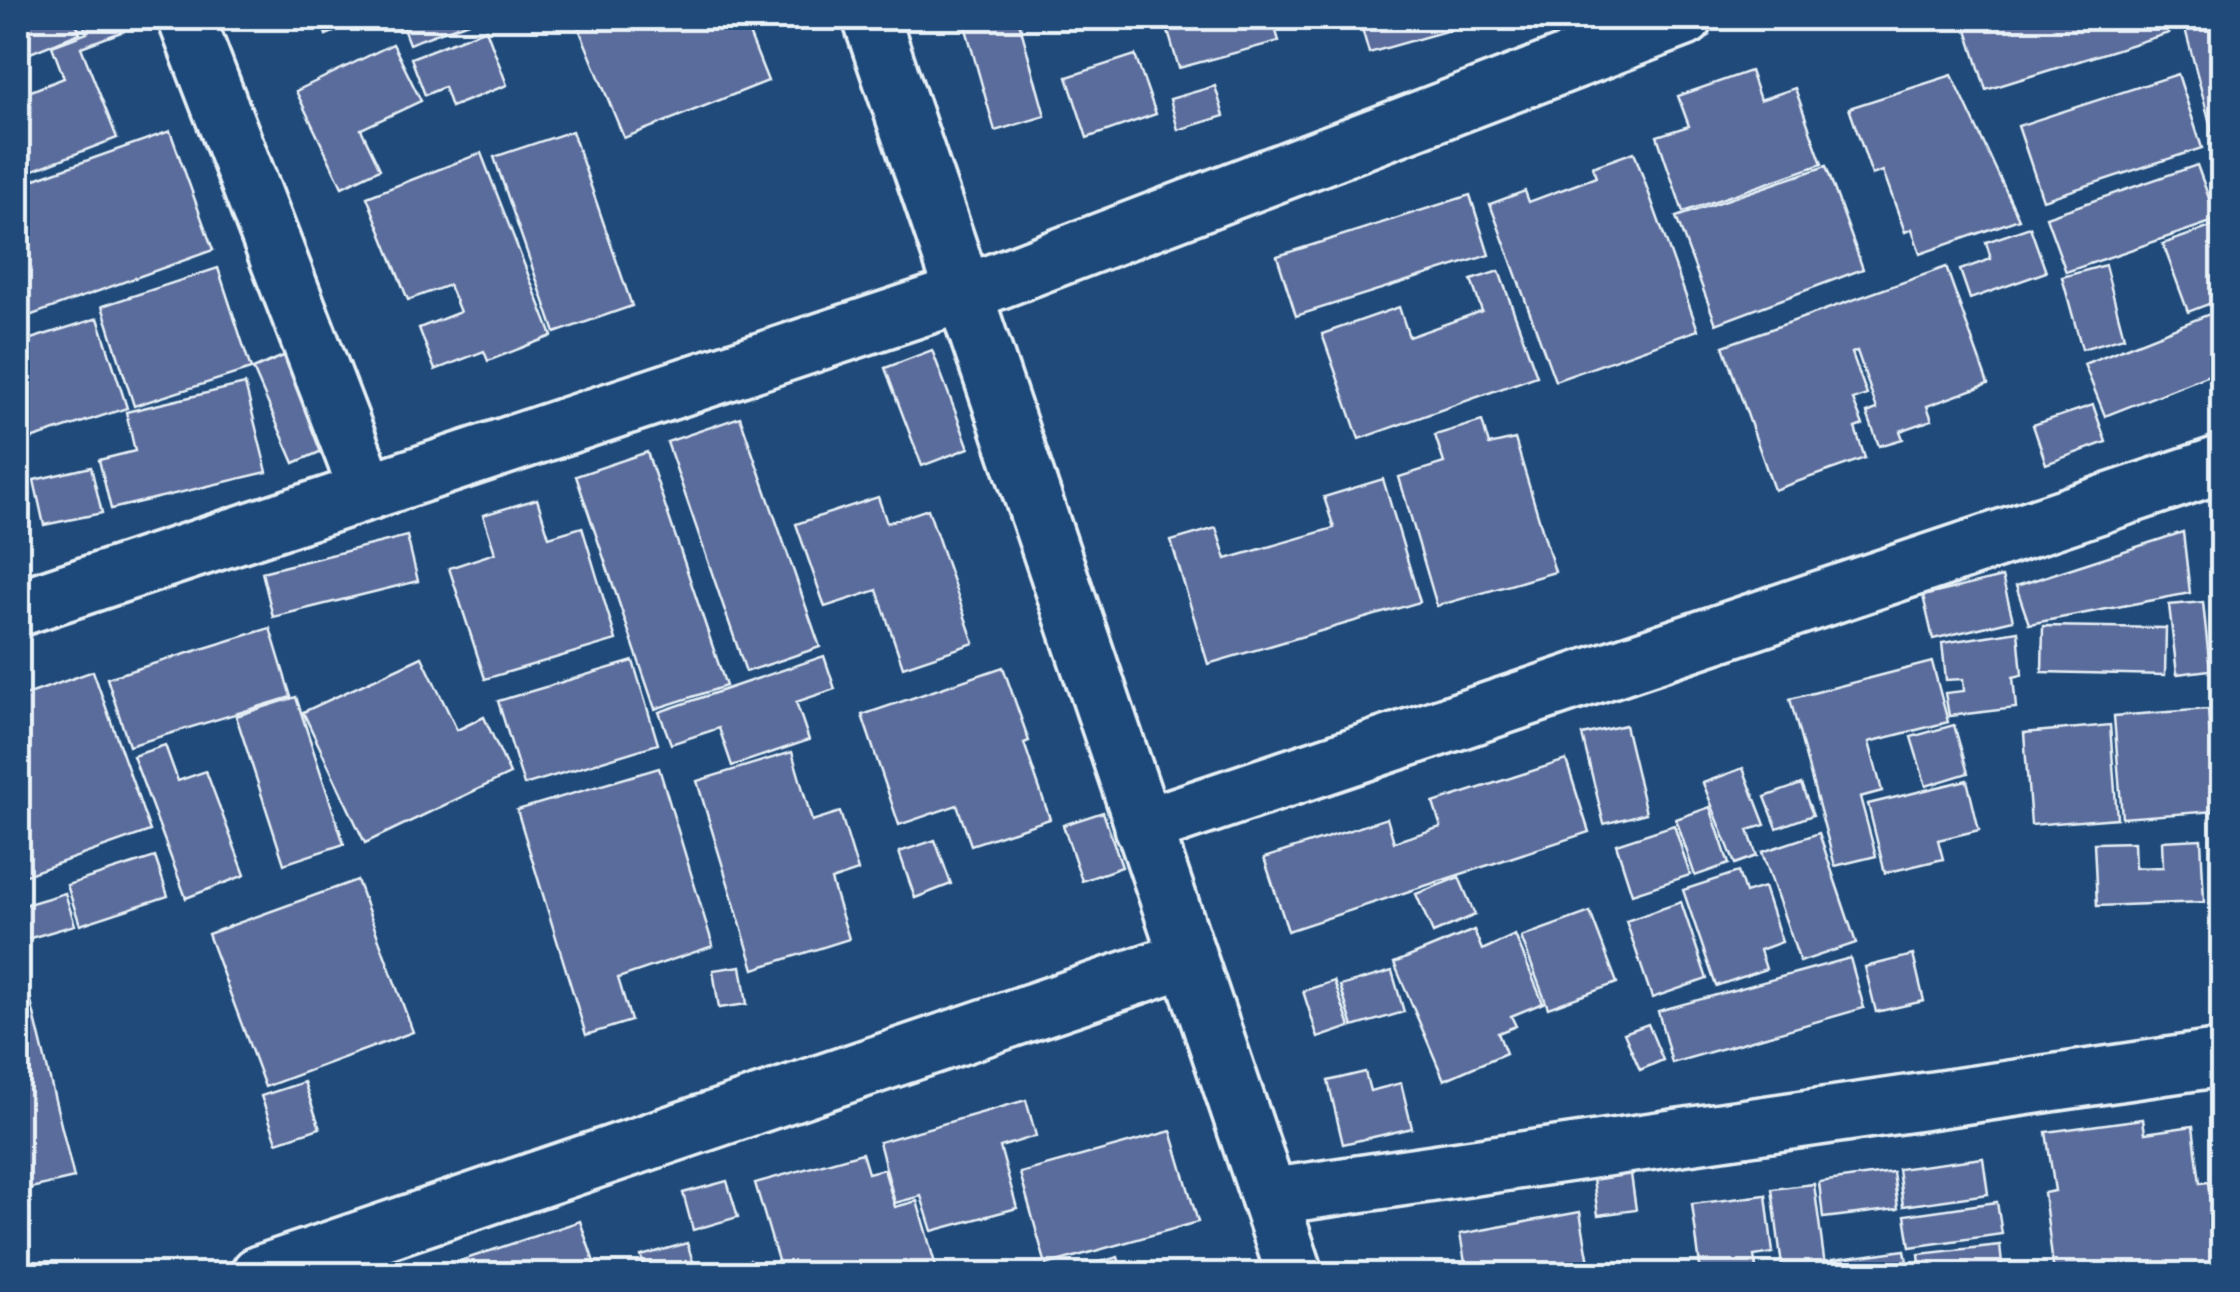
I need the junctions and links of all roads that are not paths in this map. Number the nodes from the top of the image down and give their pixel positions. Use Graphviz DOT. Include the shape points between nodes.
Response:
graph roads {
  1 [pos="186,18"];
  2 [pos="871,18"];
  3 [pos="1685,18"];
  4 [pos="964,294"];
  5 [pos="2222,464"];
  6 [pos="368,492"];
  7 [pos="18,608"];
  8 [pos="1144,828"];
  9 [pos="1187,959"];
  10 [pos="2222,1058"];
  11 [pos="1269,1197"];
  12 [pos="259,1274"];
  13 [pos="1295,1274"];
  1 -- 6 [label="street"];
  2 -- 4 [label="street"];
  3 -- 4 [label="street"];
  4 -- 6 [label="street"];
  4 -- 8 [label="street"];
  5 -- 8 [label="street"];
  6 -- 7 [label="street"];
  8 -- 9 [label="street"];
  9 -- 11 [label="street"];
  9 -- 12 [label="street"];
  10 -- 11 [label="street"];
  11 -- 13 [label="street"];
}
